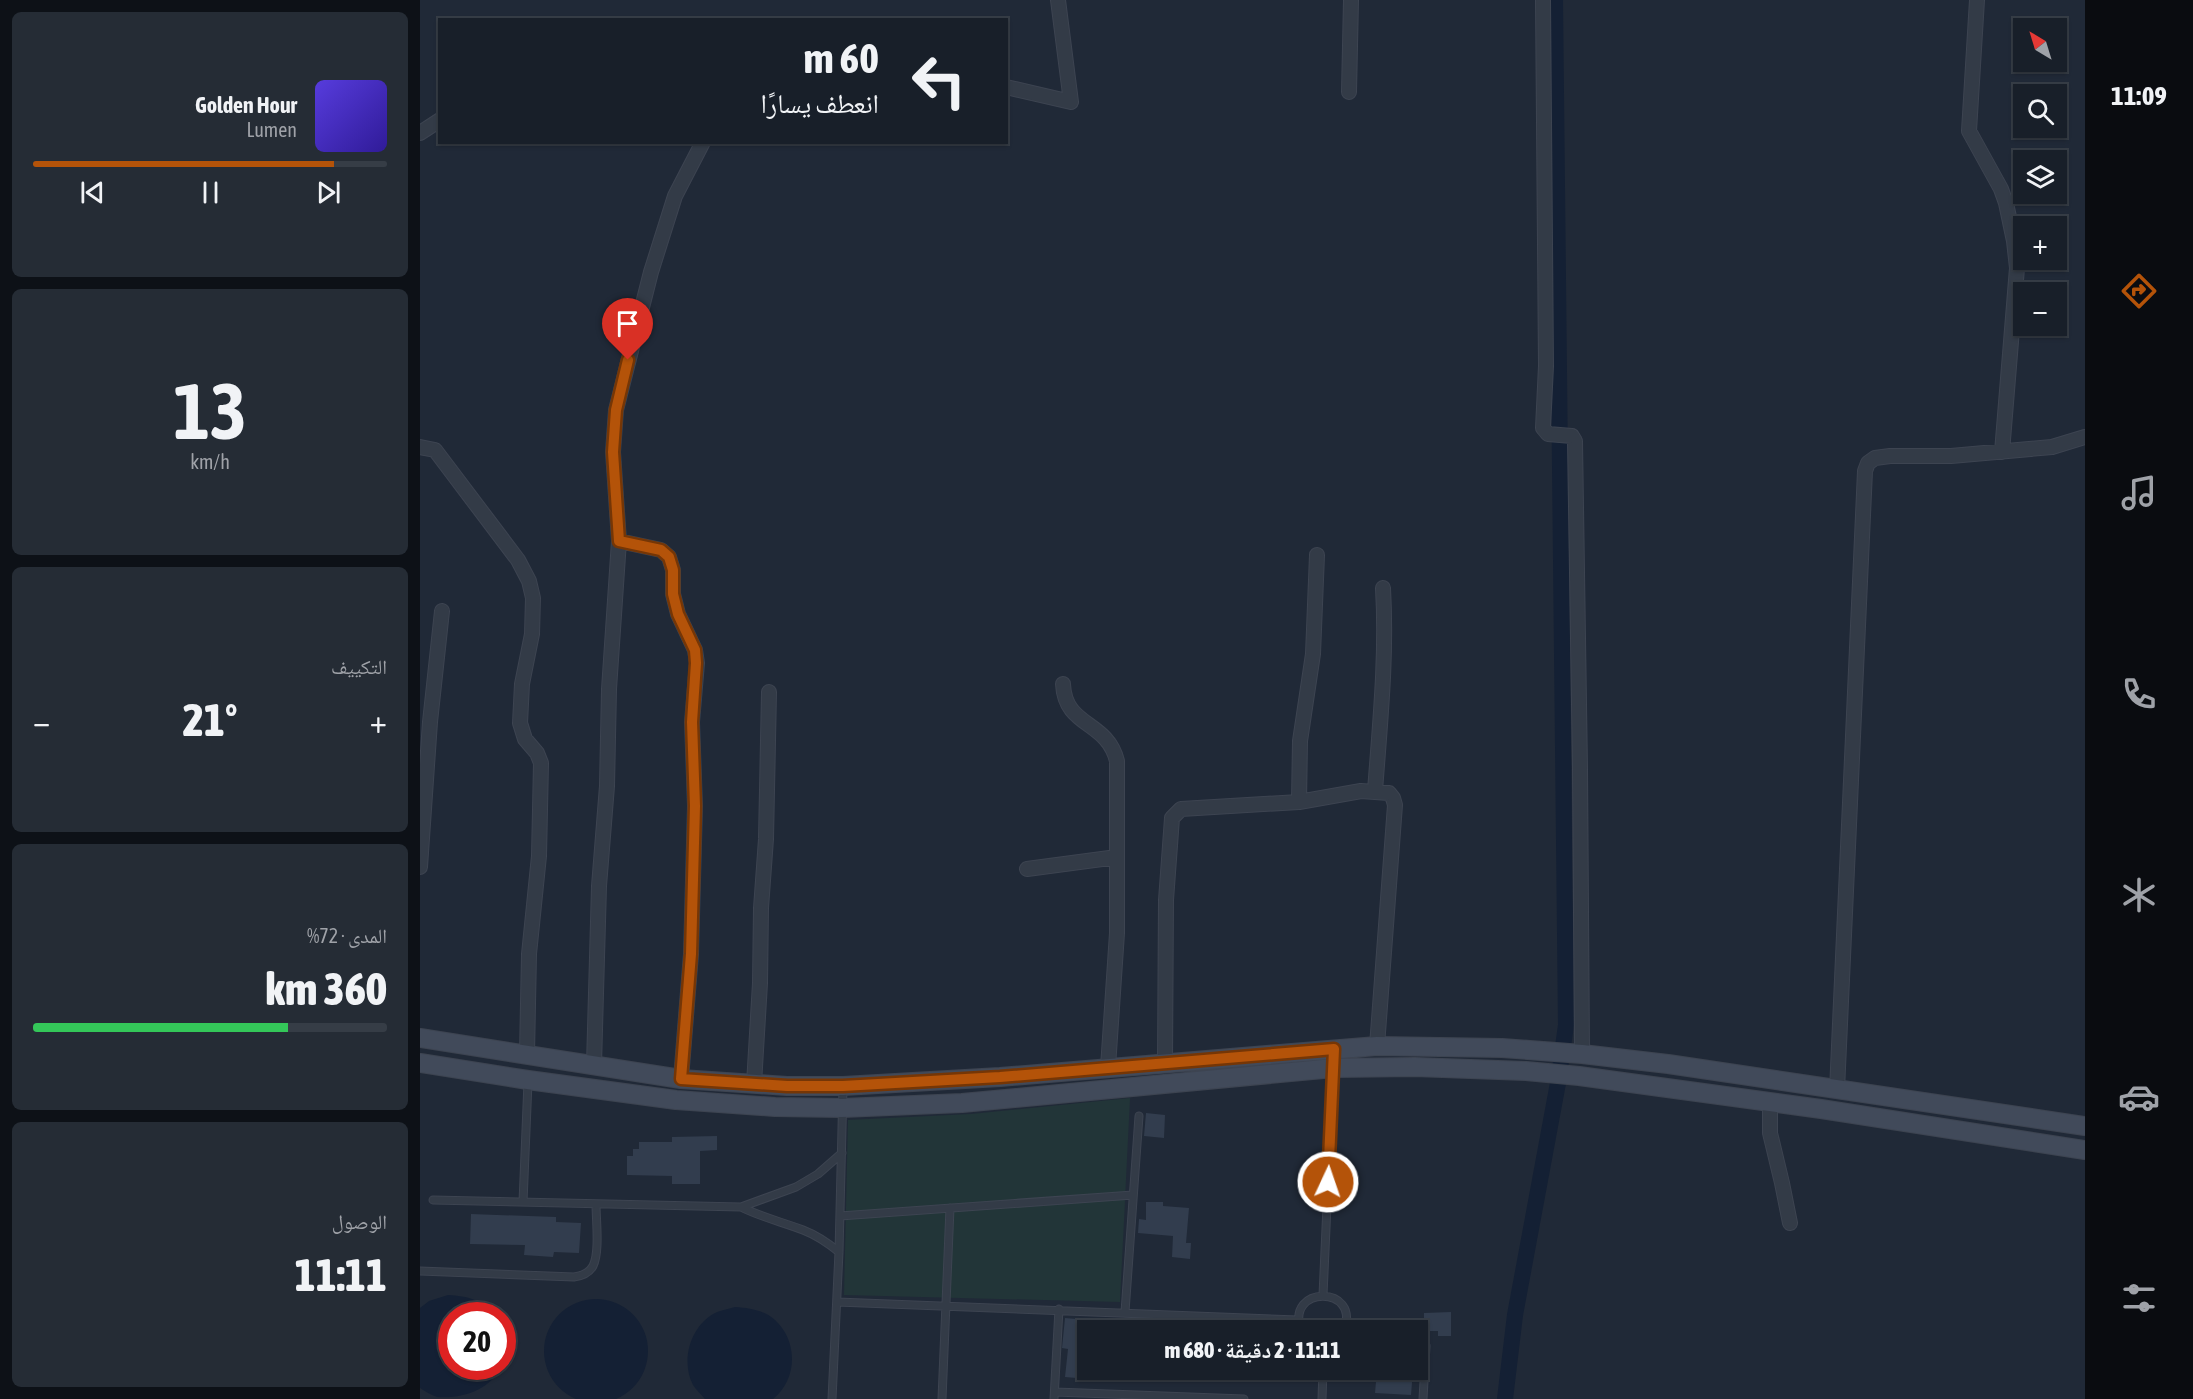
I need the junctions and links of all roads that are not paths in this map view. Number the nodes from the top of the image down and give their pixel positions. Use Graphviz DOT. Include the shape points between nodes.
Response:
graph roads {
  1 [pos="1058,0"];
  2 [pos="1352,0"];
  3 [pos="1543,0"];
  4 [pos="1977,0"];
  5 [pos="1008,87"];
  6 [pos="1348,92"];
  7 [pos="438,121"];
  8 [pos="420,133"];
  9 [pos="702,144"];
  10 [pos="2085,437"];
  11 [pos="420,447"];
  12 [pos="2002,452"];
  13 [pos="619,541"];
  14 [pos="1317,555"];
  15 [pos="1383,588"];
  16 [pos="442,610"];
  17 [pos="1063,684"];
  18 [pos="769,692"];
  19 [pos="1375,791"];
  20 [pos="1299,802"];
  21 [pos="1117,857"];
  22 [pos="420,867"];
  23 [pos="1027,869"];
  24 [pos="420,1038"];
  25 [pos="1377,1046"];
  26 [pos="1334,1049"];
  27 [pos="526,1054"];
  28 [pos="1582,1054"];
  29 [pos="420,1063"];
  30 [pos="1165,1063"];
  31 [pos="594,1065"];
  32 [pos="1108,1067"];
  33 [pos="1334,1068"];
  34 [pos="681,1079"];
  35 [pos="528,1080"];
  36 [pos="754,1084"];
  37 [pos="843,1086"];
  38 [pos="1838,1090"];
  39 [pos="1770,1102"];
  40 [pos="842,1108"];
  41 [pos="1139,1116"];
  42 [pos="2085,1126"];
  43 [pos="2085,1150"];
  44 [pos="842,1153"];
  45 [pos="1133,1196"];
  46 [pos="433,1200"];
  47 [pos="523,1202"];
  48 [pos="596,1204"];
  49 [pos="741,1207"];
  50 [pos="950,1208"];
  51 [pos="840,1216"];
  52 [pos="1790,1223"];
  53 [pos="839,1252"];
  54 [pos="420,1271"];
  55 [pos="1323,1295"];
  56 [pos="837,1302"];
  57 [pos="946,1306"];
  58 [pos="1059,1309"];
  59 [pos="1125,1312"];
  60 [pos="1298,1320"];
  61 [pos="1347,1320"];
  62 [pos="1323,1380"];
  63 [pos="1424,1380"];
  64 [pos="1054,1396"];
  65 [pos="832,1399"];
  66 [pos="942,1399"];
  67 [pos="1217,1399"];
  68 [pos="1244,1399"];
  69 [pos="1322,1399"];
  70 [pos="1423,1399"];
  1 -- 5 [label="street" via="1071,102"];
  2 -- 6 [label="street"];
  3 -- 28 [label="street" via="1543,428 1552,435 1572,436 1575,441"];
  4 -- 12 [label="street" via="1969,131 2006,203 2017,268"];
  7 -- 8 [label="street"];
  9 -- 13 [label="street" via="675,196 616,410 613,452"];
  10 -- 12 [label="street" via="2052,447"];
  11 -- 27 [label="street" via="435,450 518,560 533,598 520,723 525,739 541,763"];
  12 -- 38 [label="street" via="1875,458 1865,471"];
  13 -- 31 [label="street" via="599,886"];
  13 -- 34 [label="street" via="661,550 669,557 678,614 695,650 691,954"];
  14 -- 20 [label="street" via="1313,654 1300,741"];
  15 -- 19 [label="street" via="1384,684"];
  16 -- 22 [label="street"];
  17 -- 21 [label="street" via="1069,708 1114,748"];
  18 -- 36 [label="street"];
  19 -- 20 [label="street"];
  19 -- 25 [label="street" via="1389,793 1395,805"];
  20 -- 30 [label="street" via="1181,809 1172,818 1166,900"];
  21 -- 23 [label="street"];
  21 -- 32 [label="street" via="1117,933"];
  24 -- 27 [label="street"];
  25 -- 26 [label="street"];
  25 -- 28 [label="street"];
  26 -- 30 [label="street"];
  26 -- 33 [label="lane"];
  27 -- 31 [label="street"];
  28 -- 38 [label="street"];
  29 -- 35 [label="street"];
  30 -- 32 [label="street"];
  31 -- 34 [label="street"];
  32 -- 37 [label="street"];
  33 -- 39 [label="street" via="1526,1071"];
  33 -- 40 [label="street" via="962,1103"];
  33 -- 55 [label="lane"];
  34 -- 36 [label="street"];
  35 -- 40 [label="street" via="676,1100"];
  35 -- 47 [label="lane"];
  36 -- 37 [label="street"];
  37 -- 40 [label="lane"];
  38 -- 42 [label="street"];
  39 -- 43 [label="street"];
  39 -- 52 [label="street" via="1770,1133"];
  40 -- 44 [label="lane"];
  41 -- 45 [label="lane"];
  44 -- 49 [label="lane" via="796,1187"];
  44 -- 51 [label="lane"];
  45 -- 50 [label="lane"];
  45 -- 59 [label="lane"];
  46 -- 47 [label="lane"];
  47 -- 48 [label="lane"];
  48 -- 49 [label="lane"];
  48 -- 54 [label="lane" via="596,1254 593,1266 584,1275"];
  49 -- 53 [label="lane" via="804,1230"];
  50 -- 51 [label="lane"];
  50 -- 57 [label="lane"];
  51 -- 53 [label="lane"];
  53 -- 56 [label="lane"];
  55 -- 60 [label="lane" via="1306,1303"];
  55 -- 61 [label="lane" via="1340,1302"];
  56 -- 57 [label="lane"];
  56 -- 65 [label="lane"];
  57 -- 58 [label="lane"];
  57 -- 66 [label="lane"];
  58 -- 59 [label="lane"];
  58 -- 64 [label="lane"];
  59 -- 60 [label="lane"];
  62 -- 69 [label="lane"];
  63 -- 70 [label="lane"];
  64 -- 67 [label="lane"];
  67 -- 68 [label="lane"];
}
